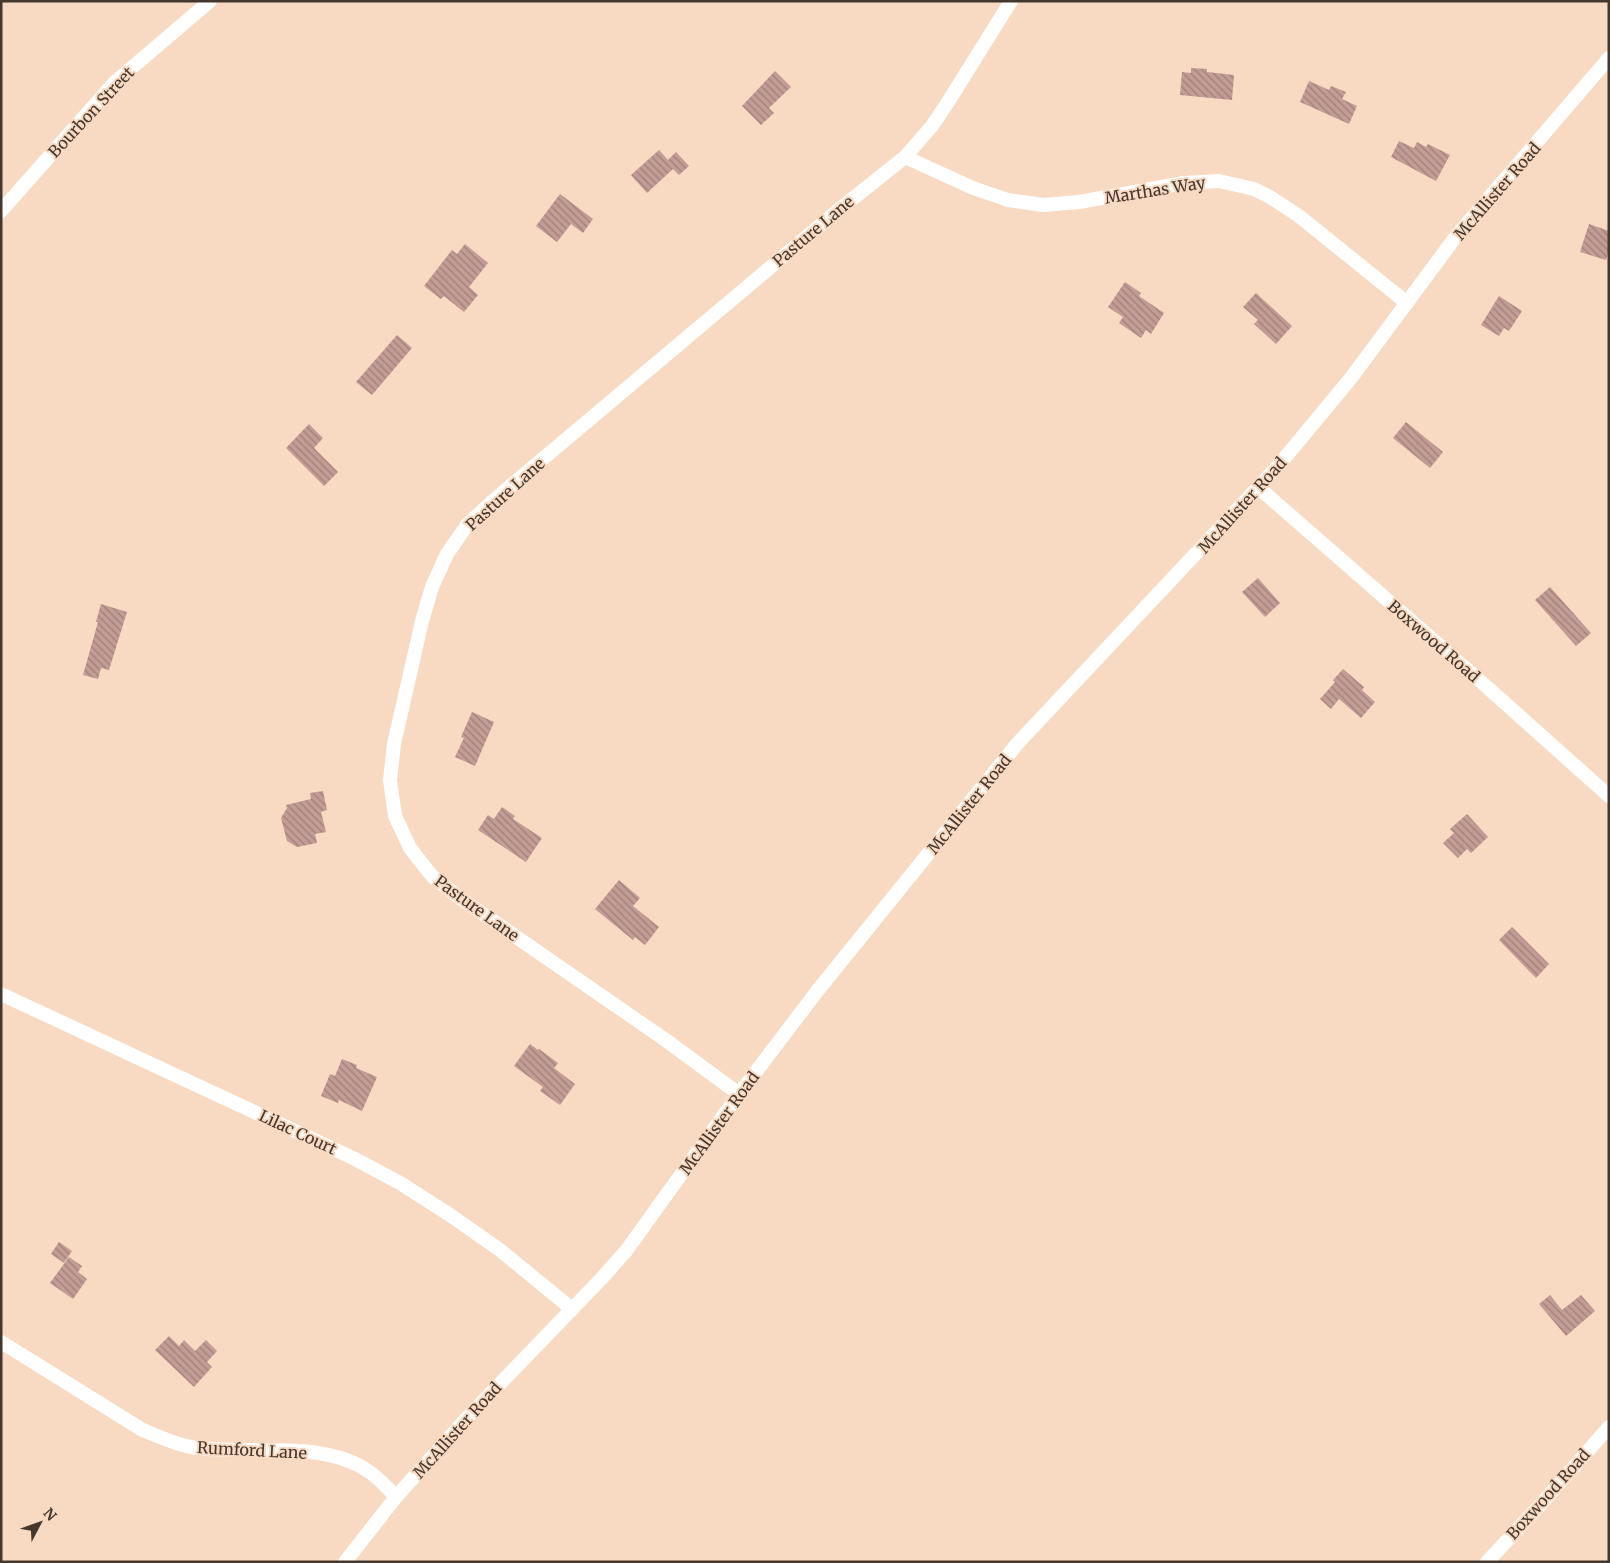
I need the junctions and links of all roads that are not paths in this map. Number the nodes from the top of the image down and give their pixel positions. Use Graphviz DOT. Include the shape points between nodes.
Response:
graph roads {
  1 [pos="210,1"];
  2 [pos="1011,1"];
  3 [pos="1609,58"];
  4 [pos="905,157"];
  5 [pos="1,211"];
  6 [pos="1407,303"];
  7 [pos="1259,488"];
  8 [pos="1609,796"];
  9 [pos="1,994"];
  10 [pos="739,1094"];
  11 [pos="572,1309"];
  12 [pos="1,1342"];
  13 [pos="1609,1427"];
  14 [pos="396,1497"];
  15 [pos="345,1562"];
  16 [pos="1487,1562"];
  1 -- 5 [label="street, Bourbon Street" via="115,82"];
  2 -- 4 [label="street, Pasture Lane" via="932,126"];
  3 -- 6 [label="street, McAllister Road" via="1457,236"];
  4 -- 6 [label="street, Marthas Way" via="973,188 1008,200 1043,206 1184,183 1219,181 1254,189 1299,216"];
  4 -- 10 [label="street, Pasture Lane" via="790,250 467,524 447,554 432,587 394,744 390,780 395,816 410,848 432,876"];
  6 -- 7 [label="street, McAllister Road" via="1351,378"];
  7 -- 8 [label="street, Boxwood Road"];
  7 -- 10 [label="street, McAllister Road" via="1017,744 818,990"];
  9 -- 11 [label="street, Lilac Court" via="400,1183 500,1250"];
  10 -- 11 [label="street, McAllister Road" via="626,1251"];
  11 -- 14 [label="street, McAllister Road"];
  12 -- 14 [label="street, Rumford Lane" via="157,1437 191,1447 333,1456 365,1469"];
  13 -- 16 [label="street, Boxwood Road"];
  14 -- 15 [label="street, McAllister Road"];
}
